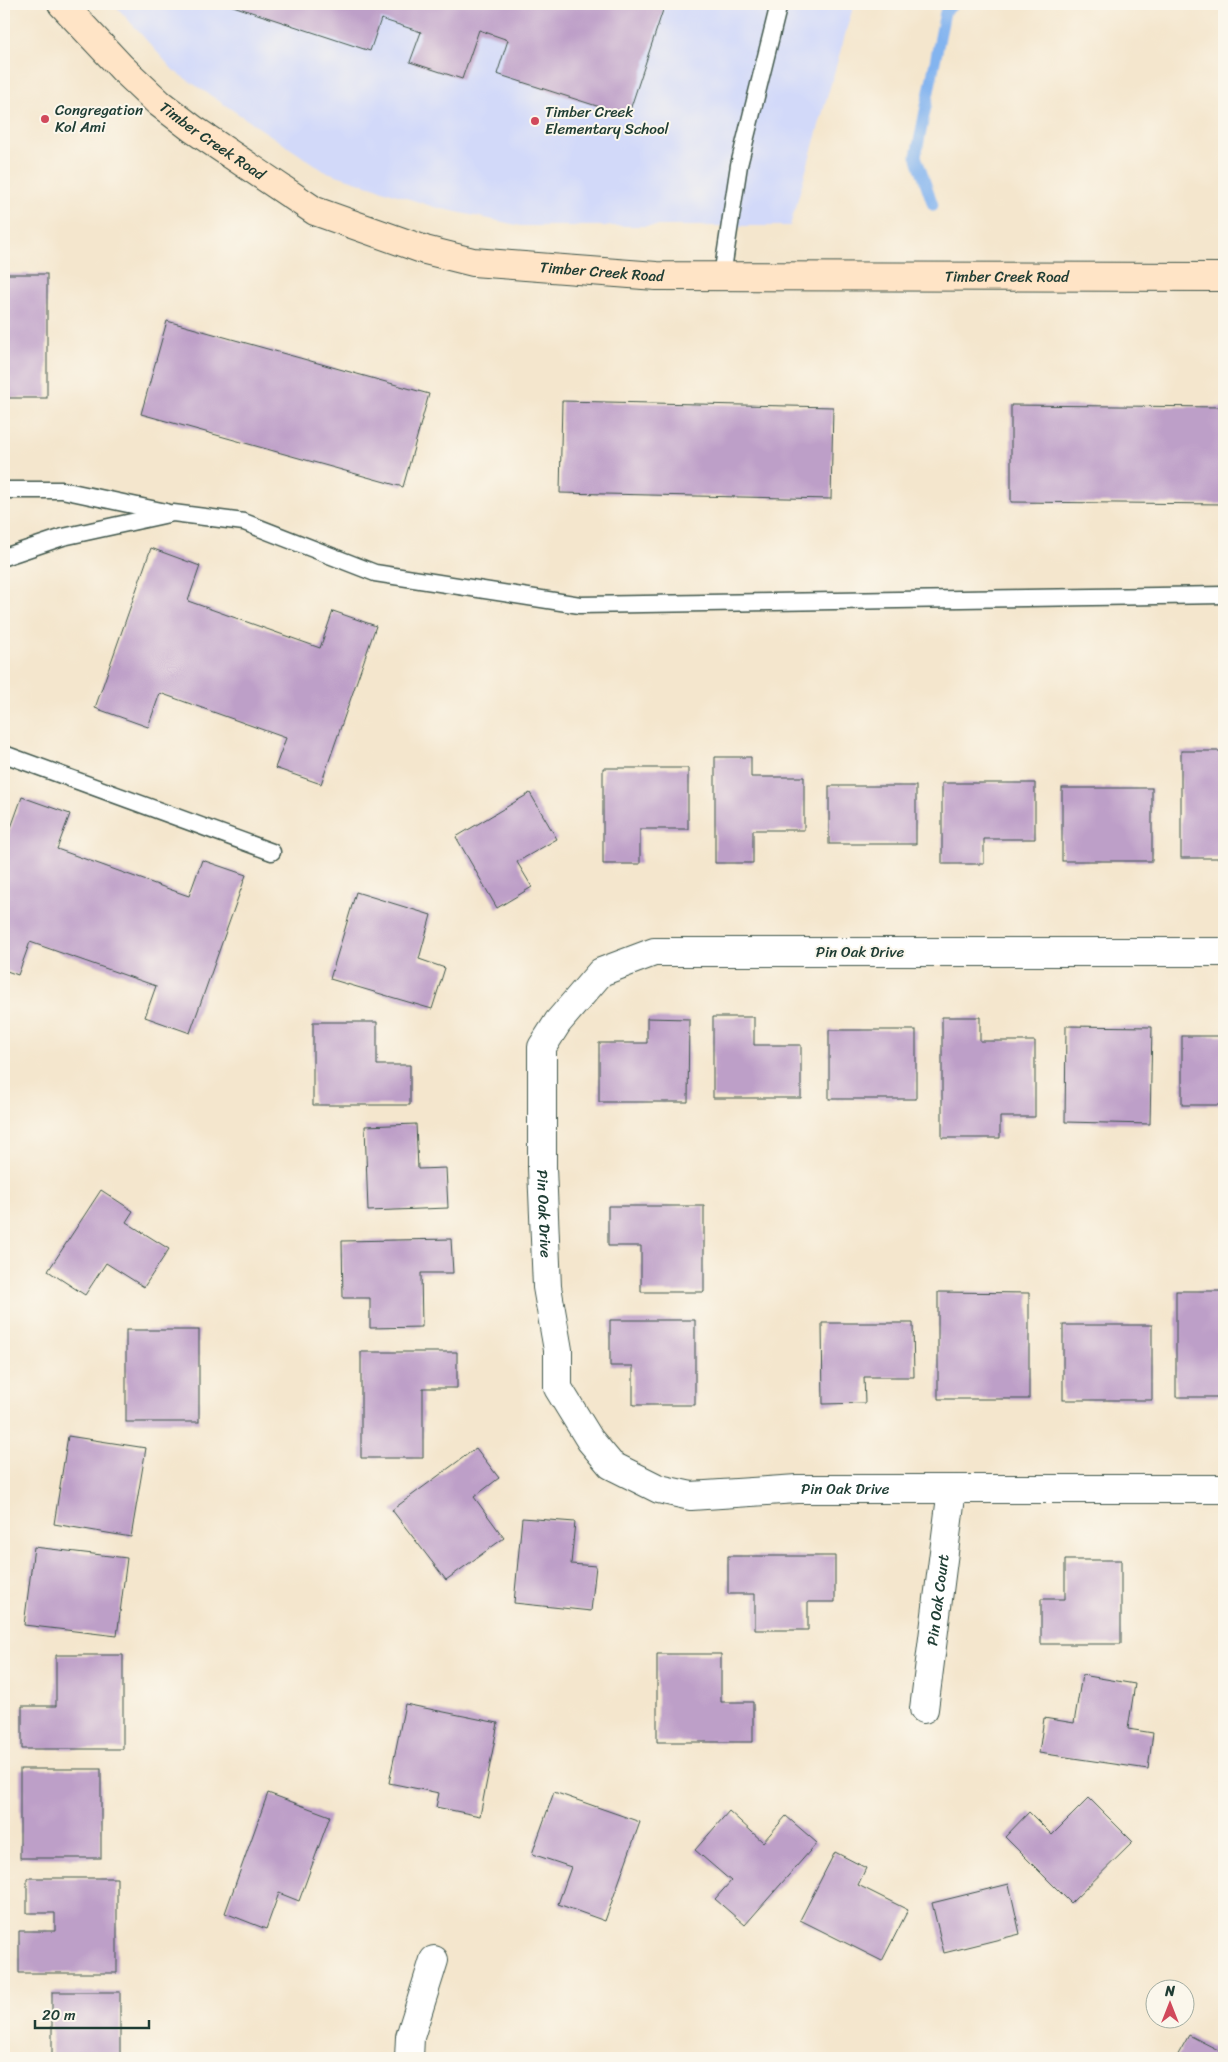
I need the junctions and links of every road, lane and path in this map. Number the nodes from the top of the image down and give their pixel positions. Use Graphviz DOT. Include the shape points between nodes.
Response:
graph roads {
  1 [pos="62,4"];
  2 [pos="780,4"];
  3 [pos="722,276"];
  4 [pos="1224,277"];
  5 [pos="4,490"];
  6 [pos="173,513"];
  7 [pos="4,557"];
  8 [pos="1224,595"];
  9 [pos="4,754"];
  10 [pos="272,852"];
  11 [pos="1224,952"];
  12 [pos="952,1490"];
  13 [pos="1224,1490"];
  14 [pos="924,1709"];
  15 [pos="434,1960"];
  16 [pos="410,2058"];
  1 -- 3 [label="street, Timber Creek Road" via="159,103 315,211 425,250 473,262 656,276"];
  2 -- 3 [label="lane" via="739,164"];
  3 -- 4 [label="street, Timber Creek Road"];
  5 -- 6 [label="lane" via="62,490"];
  6 -- 7 [label="lane" via="63,537"];
  6 -- 8 [label="lane" via="244,522 375,573 580,605"];
  9 -- 10 [label="lane"];
  11 -- 12 [label="street, Pin Oak Drive" via="654,952 600,972 558,1022 542,1047 542,1168 547,1287 558,1350 558,1388 590,1440 611,1465 659,1490 691,1496 797,1490"];
  12 -- 13 [label="street, Pin Oak Drive"];
  12 -- 14 [label="street, Pin Oak Court"];
  15 -- 16 [label="street" via="410,2037"];
}
